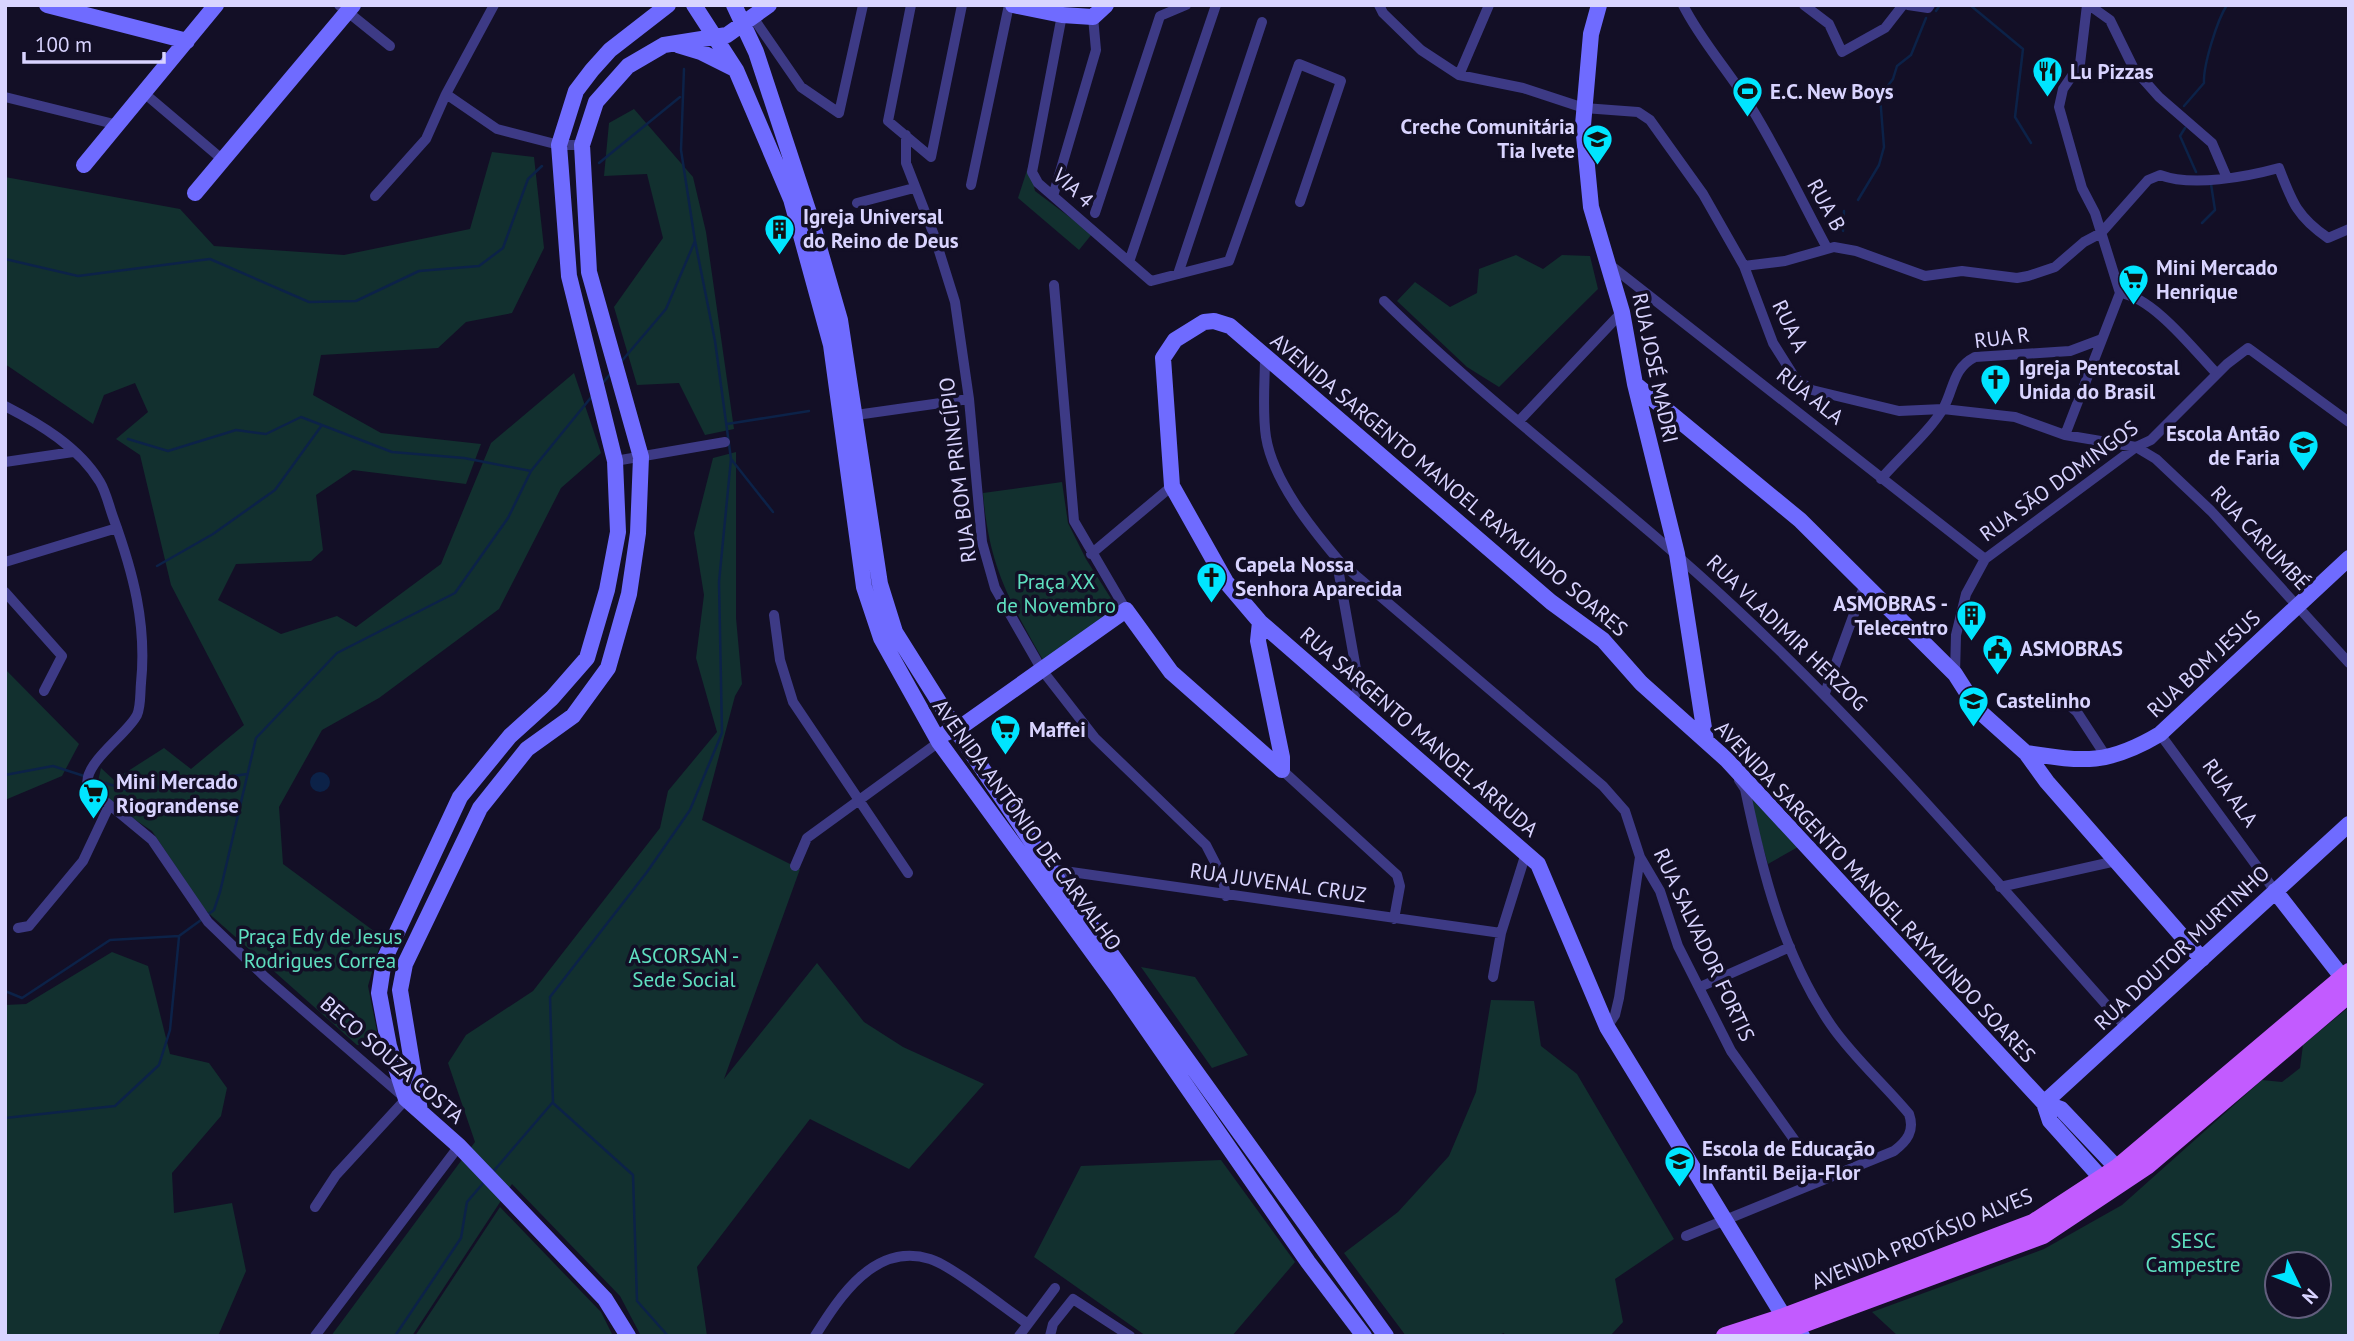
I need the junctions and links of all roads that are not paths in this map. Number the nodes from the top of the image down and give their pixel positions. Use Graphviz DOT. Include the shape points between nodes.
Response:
graph roads {
  1 [pos="47,5"];
  2 [pos="216,5"];
  3 [pos="494,5"];
  4 [pos="668,5"];
  5 [pos="694,5"];
  6 [pos="863,5"];
  7 [pos="911,5"];
  8 [pos="962,5"];
  9 [pos="1011,5"];
  10 [pos="1106,5"];
  11 [pos="1186,5"];
  12 [pos="1216,5"];
  13 [pos="1379,5"];
  14 [pos="1489,5"];
  15 [pos="1599,5"];
  16 [pos="1683,5"];
  17 [pos="1804,5"];
  18 [pos="1905,5"];
  19 [pos="1930,5"];
  20 [pos="2088,5"];
  21 [pos="767,6"];
  22 [pos="346,7"];
  23 [pos="742,12"];
  24 [pos="1062,15"];
  25 [pos="1093,17"];
  26 [pos="1262,22"];
  27 [pos="640,28"];
  28 [pos="715,36"];
  29 [pos="187,41"];
  30 [pos="673,44"];
  31 [pos="390,46"];
  32 [pos="657,50"];
  33 [pos="736,69"];
  34 [pos="1459,75"];
  35 [pos="144,93"];
  36 [pos="446,94"];
  37 [pos="5,97"];
  38 [pos="1584,108"];
  39 [pos="118,125"];
  40 [pos="906,135"];
  41 [pos="559,145"];
  42 [pos="582,145"];
  43 [pos="223,160"];
  44 [pos="84,165"];
  45 [pos="2227,178"];
  46 [pos="971,185"];
  47 [pos="914,188"];
  48 [pos="195,193"];
  49 [pos="375,196"];
  50 [pos="1053,196"];
  51 [pos="1300,202"];
  52 [pos="857,203"];
  53 [pos="1095,213"];
  54 [pos="2349,229"];
  55 [pos="2101,233"];
  56 [pos="1827,248"];
  57 [pos="1129,262"];
  58 [pos="1610,265"];
  59 [pos="1744,266"];
  60 [pos="1178,274"];
  61 [pos="1054,285"];
  62 [pos="2120,293"];
  63 [pos="1384,302"];
  64 [pos="1622,312"];
  65 [pos="2102,339"];
  66 [pos="1265,355"];
  67 [pos="1163,358"];
  68 [pos="2217,374"];
  69 [pos="1635,384"];
  70 [pos="969,399"];
  71 [pos="5,406"];
  72 [pos="1943,409"];
  73 [pos="856,415"];
  74 [pos="1520,420"];
  75 [pos="2349,422"];
  76 [pos="2065,435"];
  77 [pos="725,442"];
  78 [pos="2136,447"];
  79 [pos="74,452"];
  80 [pos="641,457"];
  81 [pos="615,461"];
  82 [pos="5,462"];
  83 [pos="1881,478"];
  84 [pos="1172,486"];
  85 [pos="117,528"];
  86 [pos="1091,554"];
  87 [pos="1677,554"];
  88 [pos="2349,558"];
  89 [pos="1985,559"];
  90 [pos="5,562"];
  91 [pos="1340,562"];
  92 [pos="1866,584"];
  93 [pos="607,590"];
  94 [pos="5,592"];
  95 [pos="629,594"];
  96 [pos="2297,606"];
  97 [pos="1126,610"];
  98 [pos="774,615"];
  99 [pos="1261,622"];
  100 [pos="2349,663"];
  101 [pos="1042,670"];
  102 [pos="1955,674"];
  103 [pos="44,691"];
  104 [pos="1825,693"];
  105 [pos="1352,702"];
  106 [pos="2071,707"];
  107 [pos="927,724"];
  108 [pos="956,730"];
  109 [pos="2160,734"];
  110 [pos="510,736"];
  111 [pos="1706,741"];
  112 [pos="939,742"];
  113 [pos="527,749"];
  114 [pos="969,750"];
  115 [pos="2026,753"];
  116 [pos="2107,758"];
  117 [pos="1727,760"];
  118 [pos="1282,770"];
  119 [pos="857,799"];
  120 [pos="110,806"];
  121 [pos="2349,824"];
  122 [pos="1526,853"];
  123 [pos="1640,857"];
  124 [pos="2116,861"];
  125 [pos="795,866"];
  126 [pos="1049,869"];
  127 [pos="908,873"];
  128 [pos="2000,887"];
  129 [pos="2275,891"];
  130 [pos="1226,896"];
  131 [pos="1394,919"];
  132 [pos="18,928"];
  133 [pos="1501,933"];
  134 [pos="1790,947"];
  135 [pos="2202,959"];
  136 [pos="1493,976"];
  137 [pos="2346,981"];
  138 [pos="1700,987"];
  139 [pos="1607,1027"];
  140 [pos="2127,1028"];
  141 [pos="406,1098"];
  142 [pos="2044,1103"];
  143 [pos="420,1111"];
  144 [pos="459,1146"];
  145 [pos="1803,1152"];
  146 [pos="2148,1164"];
  147 [pos="2118,1168"];
  148 [pos="2102,1179"];
  149 [pos="315,1207"];
  150 [pos="1726,1218"];
  151 [pos="1686,1236"];
  152 [pos="1320,1242"];
  153 [pos="1298,1248"];
  154 [pos="1308,1262"];
  155 [pos="1055,1288"];
  156 [pos="1028,1324"];
  157 [pos="1793,1327"];
  158 [pos="315,1336"];
  159 [pos="628,1336"];
  160 [pos="815,1336"];
  161 [pos="1019,1336"];
  162 [pos="1049,1336"];
  163 [pos="1130,1336"];
  164 [pos="1364,1336"];
  165 [pos="1386,1336"];
  166 [pos="1725,1336"];
  167 [pos="1770,1336"];
  1 -- 29 [label="street"];
  2 -- 29 [label="street"];
  3 -- 36 [label="street"];
  4 -- 27 [label="street"];
  5 -- 28 [label="street, AVENIDA ANTÔNIO DE CARVALHO"];
  6 -- 23 [label="street" via="840,112 801,87"];
  7 -- 40 [label="street" via="888,121"];
  8 -- 40 [label="street" via="931,157"];
  9 -- 24 [label="street"];
  9 -- 46 [label="street"];
  10 -- 25 [label="street"];
  11 -- 53 [label="street" via="1160,16"];
  12 -- 57 [label="street"];
  13 -- 34 [label="street" via="1421,50"];
  14 -- 34 [label="street"];
  15 -- 38 [label="street, RUA JOSÉ MADRI" via="1591,34"];
  16 -- 56 [label="street, RUA B" via="1766,131"];
  17 -- 18 [label="street" via="1829,24 1842,52 1885,28"];
  18 -- 19 [label="street"];
  20 -- 45 [label="street" via="2110,20 2134,69 2158,97 2211,143"];
  20 -- 55 [label="street" via="2081,62 2063,89 2059,107 2082,188"];
  21 -- 23 [label="street"];
  22 -- 31 [label="street"];
  22 -- 43 [label="street"];
  23 -- 28 [label="street" via="727,35"];
  23 -- 73 [label="street, AVENIDA ANTÔNIO DE CARVALHO" via="810,216 839,320"];
  24 -- 25 [label="street"];
  24 -- 50 [label="street, VIA 4" via="1032,169 1038,183"];
  25 -- 50 [label="street" via="1096,50"];
  26 -- 60 [label="street"];
  27 -- 32 [label="street"];
  27 -- 41 [label="street" via="610,50 576,91"];
  28 -- 30 [label="street"];
  28 -- 33 [label="street, AVENIDA ANTÔNIO DE CARVALHO"];
  29 -- 35 [label="street"];
  30 -- 32 [label="street"];
  30 -- 33 [label="street" via="701,51"];
  32 -- 42 [label="street" via="628,66 596,102"];
  33 -- 107 [label="street, AVENIDA ANTÔNIO DE CARVALHO" via="791,199 831,345 864,587 880,638"];
  34 -- 38 [label="street, RUA A" via="1523,88"];
  35 -- 39 [label="street"];
  35 -- 43 [label="street"];
  36 -- 41 [label="street" via="497,130"];
  36 -- 49 [label="street" via="425,139"];
  37 -- 39 [label="street"];
  38 -- 58 [label="street, RUA JOSÉ MADRI" via="1591,207"];
  38 -- 59 [label="street, RUA A" via="1638,113 1650,120 1703,194"];
  39 -- 44 [label="street"];
  40 -- 47 [label="street, RUA BOM PRINCÍPIO" via="906,163"];
  41 -- 42 [label="street"];
  41 -- 81 [label="street" via="569,276"];
  42 -- 80 [label="street" via="589,272"];
  43 -- 48 [label="street"];
  45 -- 54 [label="street, RUA B" via="2279,168 2295,210 2306,222 2328,238"];
  45 -- 55 [label="street, RUA B" via="2160,175 2148,180"];
  47 -- 52 [label="street"];
  47 -- 70 [label="street, RUA BOM PRINCÍPIO" via="951,284"];
  50 -- 57 [label="street, VIA 4"];
  51 -- 60 [label="street, VIA 4" via="1341,81 1299,64 1229,261"];
  55 -- 56 [label="street, RUA B" via="2055,267 2017,278 1962,271 1925,276 1856,251"];
  55 -- 62 [label="street"];
  56 -- 59 [label="street" via="1785,261"];
  57 -- 60 [label="street, VIA 4" via="1151,281"];
  58 -- 64 [label="street, RUA JOSÉ MADRI"];
  58 -- 83 [label="street, RUA ALA"];
  59 -- 72 [label="street, RUA A" via="1773,343 1795,378 1812,390 1899,411"];
  61 -- 86 [label="street" via="1074,521"];
  62 -- 65 [label="street"];
  62 -- 68 [label="street" via="2132,294 2165,320"];
  63 -- 74 [label="street, RUA VLADIMIR HERZOG" via="1459,373"];
  64 -- 69 [label="street, RUA JOSÉ MADRI"];
  64 -- 74 [label="street"];
  65 -- 72 [label="street, RUA R" via="2070,351 1975,357 1955,377"];
  65 -- 76 [label="street"];
  66 -- 67 [label="street, AVENIDA SARGENTO MANOEL RAYMUNDO SOARES" via="1230,326 1214,321 1175,340"];
  66 -- 91 [label="street, RUA SALVADOR FORTIS" via="1266,438 1280,475 1308,524"];
  66 -- 111 [label="street, AVENIDA SARGENTO MANOEL RAYMUNDO SOARES" via="1551,602 1603,640 1641,684"];
  67 -- 84 [label="street, RUA SARGENTO MANOEL ARRUDA"];
  68 -- 75 [label="street, RUA SÃO DOMINGOS" via="2248,348"];
  68 -- 78 [label="street, RUA SÃO DOMINGOS" via="2151,440"];
  69 -- 87 [label="street, RUA JOSÉ MADRI"];
  69 -- 92 [label="street" via="1800,520"];
  70 -- 73 [label="street"];
  70 -- 101 [label="street, RUA BOM PRINCÍPIO" via="987,565 995,588"];
  71 -- 79 [label="street, BECO SOUZA COSTA" via="41,425"];
  72 -- 76 [label="street, RUA A" via="2015,417"];
  72 -- 83 [label="street, RUA R"];
  73 -- 108 [label="street, AVENIDA ANTÔNIO DE CARVALHO" via="880,584 895,632"];
  74 -- 87 [label="street, RUA VLADIMIR HERZOG"];
  76 -- 78 [label="street, RUA A"];
  77 -- 80 [label="street"];
  78 -- 89 [label="street, RUA SÃO DOMINGOS"];
  78 -- 96 [label="street, RUA CARUMBÉ" via="2156,459 2211,511"];
  79 -- 82 [label="street"];
  79 -- 85 [label="street, BECO SOUZA COSTA" via="100,482"];
  80 -- 81 [label="street"];
  80 -- 95 [label="street" via="638,533"];
  81 -- 93 [label="street" via="618,532"];
  83 -- 89 [label="street, RUA ALA"];
  84 -- 86 [label="street"];
  84 -- 99 [label="street, RUA SARGENTO MANOEL ARRUDA" via="1226,582"];
  85 -- 90 [label="street"];
  85 -- 120 [label="street, BECO SOUZA COSTA" via="139,603 143,667 138,712 87,779 88,787"];
  86 -- 97 [label="street"];
  87 -- 104 [label="street, RUA VLADIMIR HERZOG"];
  87 -- 111 [label="street, RUA JOSÉ MADRI"];
  88 -- 96 [label="street, RUA BOM JESUS"];
  89 -- 102 [label="street" via="1966,594 1956,635"];
  91 -- 105 [label="street" via="1359,686"];
  91 -- 123 [label="street, RUA SALVADOR FORTIS" via="1603,786 1625,811"];
  92 -- 102 [label="street"];
  92 -- 104 [label="street"];
  93 -- 95 [label="street"];
  93 -- 110 [label="street" via="587,659"];
  94 -- 103 [label="street" via="62,656"];
  95 -- 113 [label="street" via="608,668 573,716"];
  96 -- 100 [label="street, RUA CARUMBÉ"];
  96 -- 109 [label="street, RUA BOM JESUS"];
  97 -- 101 [label="street"];
  97 -- 118 [label="street" via="1171,671"];
  98 -- 119 [label="street" via="780,660 793,702"];
  99 -- 105 [label="street, RUA SARGENTO MANOEL ARRUDA"];
  99 -- 118 [label="street" via="1258,641"];
  101 -- 108 [label="street"];
  101 -- 130 [label="street, RUA BOM PRINCÍPIO" via="1095,738 1206,845 1222,876"];
  102 -- 115 [label="street" via="1978,710"];
  104 -- 128 [label="street, RUA VLADIMIR HERZOG"];
  105 -- 122 [label="street, RUA SARGENTO MANOEL ARRUDA"];
  106 -- 116 [label="street"];
  107 -- 108 [label="street" via="943,734"];
  107 -- 112 [label="street, AVENIDA ANTÔNIO DE CARVALHO"];
  108 -- 114 [label="street, AVENIDA ANTÔNIO DE CARVALHO"];
  109 -- 116 [label="street, RUA BOM JESUS" via="2128,753"];
  109 -- 129 [label="street, RUA ALA"];
  110 -- 113 [label="street"];
  110 -- 141 [label="street" via="460,797 384,960 379,993 389,1046"];
  111 -- 117 [label="street, AVENIDA SARGENTO MANOEL RAYMUNDO SOARES"];
  112 -- 114 [label="street" via="954,738"];
  112 -- 119 [label="street"];
  112 -- 153 [label="street, AVENIDA ANTÔNIO DE CARVALHO" via="1117,986"];
  113 -- 143 [label="street" via="481,808 405,964 400,990"];
  114 -- 126 [label="street, AVENIDA ANTÔNIO DE CARVALHO"];
  115 -- 116 [label="street, RUA BOM JESUS" via="2065,759"];
  115 -- 124 [label="street"];
  117 -- 134 [label="street" via="1745,789 1764,881"];
  117 -- 142 [label="street, AVENIDA SARGENTO MANOEL RAYMUNDO SOARES"];
  118 -- 131 [label="street" via="1397,875 1400,886"];
  119 -- 125 [label="street" via="807,838"];
  119 -- 127 [label="street"];
  120 -- 132 [label="street" via="83,861 29,926"];
  120 -- 141 [label="street, BECO SOUZA COSTA" via="152,840 208,922"];
  121 -- 129 [label="street, RUA DOUTOR MURTINHO"];
  122 -- 133 [label="street"];
  122 -- 139 [label="street, RUA SARGENTO MANOEL ARRUDA" via="1538,864"];
  123 -- 138 [label="street, RUA SALVADOR FORTIS" via="1660,891 1678,946"];
  123 -- 139 [label="street" via="1619,998"];
  124 -- 128 [label="street"];
  124 -- 135 [label="street"];
  126 -- 130 [label="street, RUA JUVENAL CRUZ"];
  126 -- 152 [label="street, AVENIDA ANTÔNIO DE CARVALHO"];
  128 -- 140 [label="street, RUA VLADIMIR HERZOG"];
  129 -- 135 [label="street, RUA DOUTOR MURTINHO"];
  129 -- 137 [label="street, RUA ALA"];
  130 -- 131 [label="street, RUA JUVENAL CRUZ"];
  131 -- 133 [label="street, RUA JUVENAL CRUZ"];
  133 -- 136 [label="street"];
  134 -- 138 [label="street"];
  134 -- 150 [label="street" via="1829,1022 1909,1114 1909,1137 1894,1152"];
  135 -- 140 [label="street, RUA DOUTOR MURTINHO"];
  137 -- 146 [label="main road, AVENIDA PROTÁSIO ALVES" via="2326,1011"];
  137 -- 147 [label="main road, AVENIDA PROTÁSIO ALVES"];
  138 -- 145 [label="street, RUA SALVADOR FORTIS" via="1731,1051"];
  139 -- 150 [label="street, RUA SARGENTO MANOEL ARRUDA"];
  140 -- 142 [label="street, RUA DOUTOR MURTINHO"];
  141 -- 143 [label="street, BECO SOUZA COSTA"];
  141 -- 149 [label="street" via="336,1175"];
  142 -- 147 [label="street, AVENIDA SARGENTO MANOEL RAYMUNDO SOARES" via="2060,1109"];
  142 -- 148 [label="street, AVENIDA SARGENTO MANOEL RAYMUNDO SOARES" via="2050,1121"];
  143 -- 144 [label="street, BECO SOUZA COSTA"];
  144 -- 158 [label="street"];
  144 -- 159 [label="street, BECO SOUZA COSTA" via="605,1299"];
  146 -- 148 [label="main road"];
  146 -- 157 [label="main road, AVENIDA PROTÁSIO ALVES" via="2043,1235"];
  147 -- 148 [label="main road, AVENIDA PROTÁSIO ALVES"];
  148 -- 157 [label="main road, AVENIDA PROTÁSIO ALVES" via="2033,1223"];
  150 -- 151 [label="street"];
  150 -- 157 [label="street, RUA SARGENTO MANOEL ARRUDA"];
  152 -- 153 [label="street"];
  152 -- 154 [label="street"];
  152 -- 165 [label="street, AVENIDA ANTÔNIO DE CARVALHO"];
  153 -- 154 [label="street, AVENIDA ANTÔNIO DE CARVALHO"];
  154 -- 164 [label="street, AVENIDA ANTÔNIO DE CARVALHO"];
  155 -- 156 [label="street"];
  156 -- 160 [label="street" via="932,1259 898,1257 867,1269"];
  156 -- 161 [label="street"];
  157 -- 166 [label="main road, AVENIDA PROTÁSIO ALVES"];
  157 -- 167 [label="main road, AVENIDA PROTÁSIO ALVES"];
  162 -- 163 [label="street" via="1073,1299"];
}
